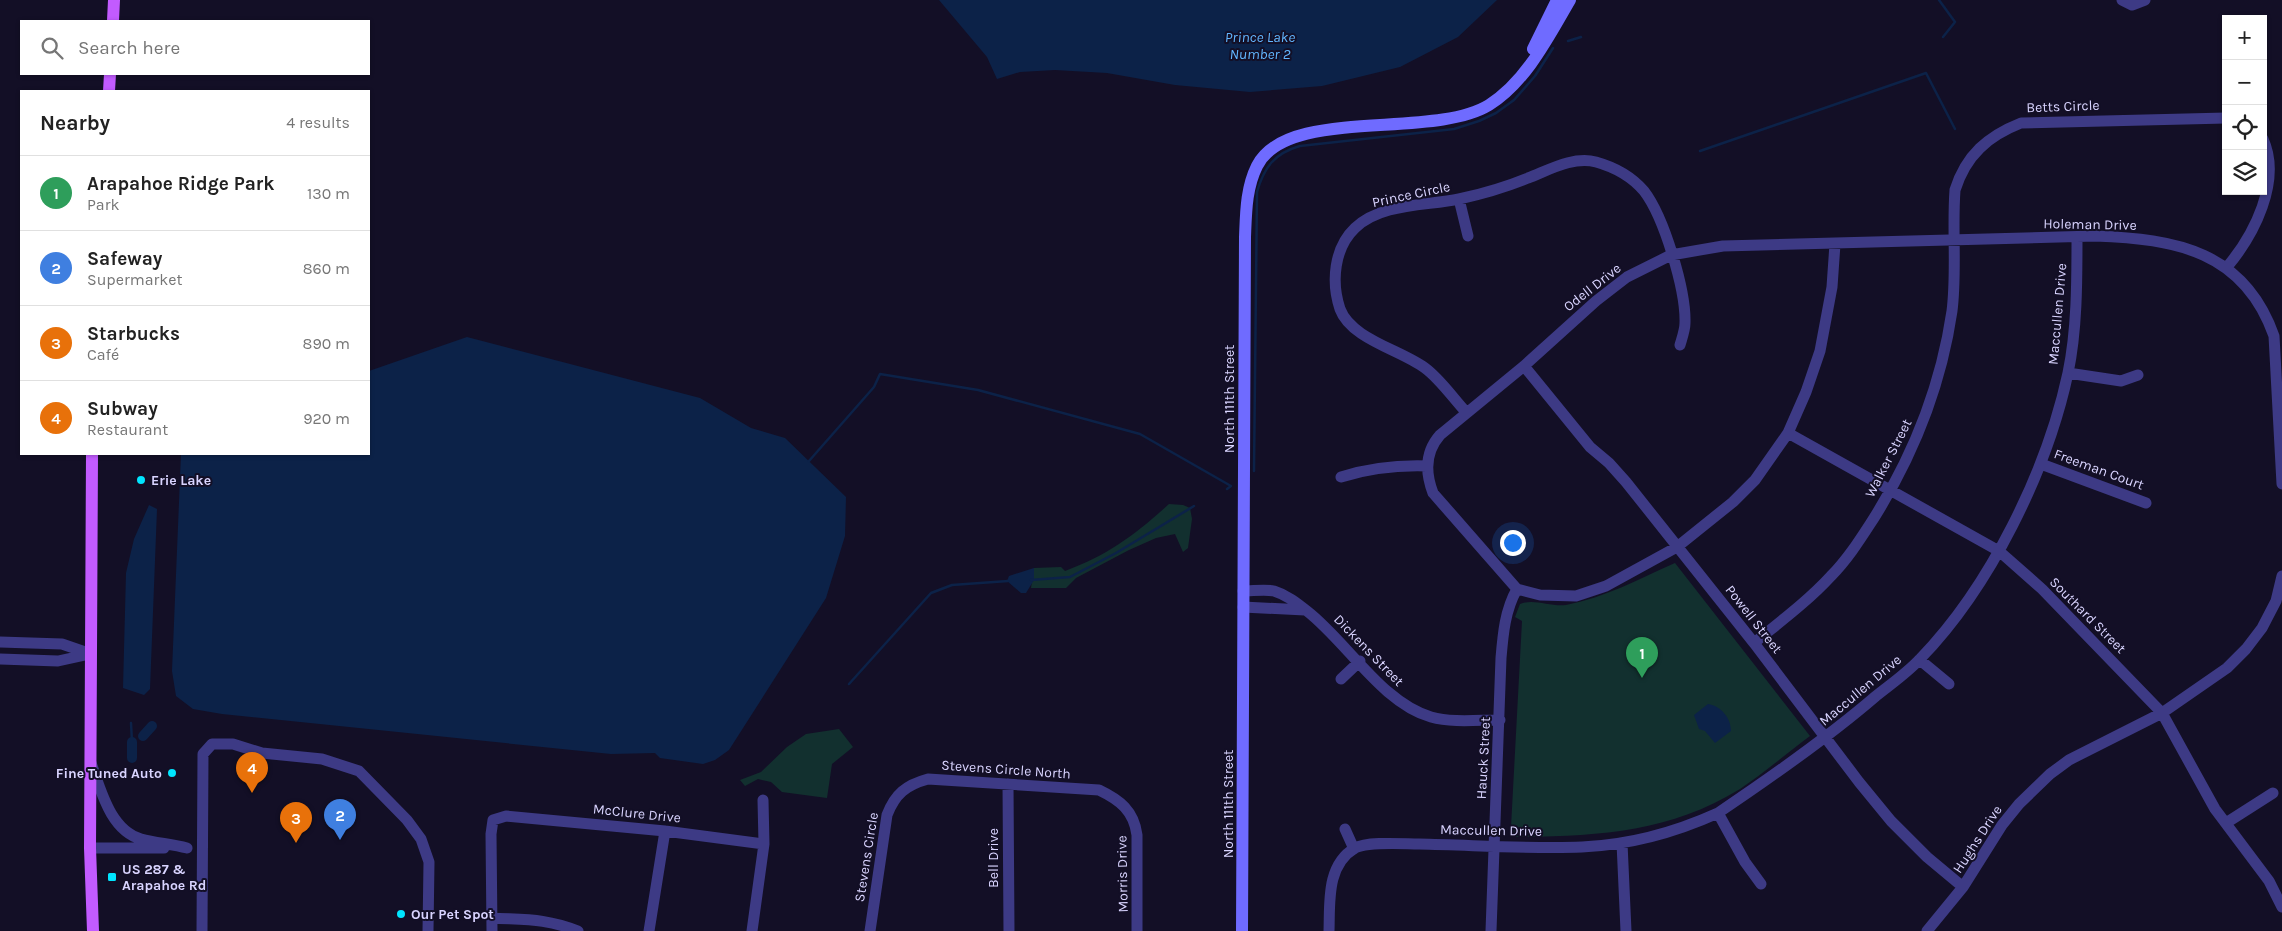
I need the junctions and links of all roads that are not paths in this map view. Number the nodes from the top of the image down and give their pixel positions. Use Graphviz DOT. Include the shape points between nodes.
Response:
graph roads {
  1 [pos="114,0"];
  2 [pos="1557,0"];
  3 [pos="1570,0"];
  4 [pos="2122,0"];
  5 [pos="2145,0"];
  6 [pos="113,20"];
  7 [pos="1525,70"];
  8 [pos="110,75"];
  9 [pos="109,90"];
  10 [pos="2222,118"];
  11 [pos="2267,150"];
  12 [pos="1459,199"];
  13 [pos="1954,210"];
  14 [pos="1468,236"];
  15 [pos="2077,238"];
  16 [pos="1954,240"];
  17 [pos="1834,244"];
  18 [pos="1672,255"];
  19 [pos="2228,267"];
  20 [pos="1680,345"];
  21 [pos="1524,366"];
  22 [pos="2068,374"];
  23 [pos="2138,374"];
  24 [pos="1466,412"];
  25 [pos="1788,432"];
  26 [pos="92,455"];
  27 [pos="2041,464"];
  28 [pos="1427,466"];
  29 [pos="1341,478"];
  30 [pos="2282,484"];
  31 [pos="1891,490"];
  32 [pos="2146,503"];
  33 [pos="1677,547"];
  34 [pos="1999,551"];
  35 [pos="2282,576"];
  36 [pos="1517,589"];
  37 [pos="1243,591"];
  38 [pos="1243,607"];
  39 [pos="1305,610"];
  40 [pos="0,642"];
  41 [pos="1754,643"];
  42 [pos="90,654"];
  43 [pos="0,659"];
  44 [pos="1920,660"];
  45 [pos="1360,661"];
  46 [pos="1341,679"];
  47 [pos="1949,684"];
  48 [pos="2162,713"];
  49 [pos="1500,720"];
  50 [pos="1827,738"];
  51 [pos="90,761"];
  52 [pos="1008,784"];
  53 [pos="900,792"];
  54 [pos="2273,793"];
  55 [pos="1111,796"];
  56 [pos="763,800"];
  57 [pos="1718,813"];
  58 [pos="2226,823"];
  59 [pos="1345,829"];
  60 [pos="665,831"];
  61 [pos="1622,843"];
  62 [pos="764,844"];
  63 [pos="1493,846"];
  64 [pos="90,848"];
  65 [pos="187,848"];
  66 [pos="203,848"];
  67 [pos="1354,849"];
  68 [pos="1761,884"];
  69 [pos="1964,887"];
  70 [pos="2282,907"];
  71 [pos="492,918"];
  72 [pos="93,931"];
  73 [pos="202,931"];
  74 [pos="428,931"];
  75 [pos="492,931"];
  76 [pos="578,931"];
  77 [pos="649,931"];
  78 [pos="752,931"];
  79 [pos="870,931"];
  80 [pos="1008,931"];
  81 [pos="1137,931"];
  82 [pos="1242,931"];
  83 [pos="1329,931"];
  84 [pos="1491,931"];
  85 [pos="1626,931"];
  86 [pos="1927,931"];
  1 -- 6 [label="main road"];
  2 -- 7 [label="street, North 111th Street"];
  3 -- 7 [label="street, North 111th Street"];
  4 -- 5 [label="street" via="2132,5"];
  7 -- 37 [label="street, North 111th Street" via="1502,96 1469,114 1434,121 1298,135 1268,152 1258,165 1247,202 1245,237"];
  8 -- 9 [label="main road"];
  10 -- 13 [label="street, Betts Circle" via="2021,123 1986,140 1970,158 1960,173"];
  11 -- 19 [label="street" via="2270,159 2267,198 2258,223"];
  12 -- 14 [label="street"];
  12 -- 18 [label="street, Prince Circle" via="1516,183 1571,162 1594,162 1629,177 1643,191 1654,207"];
  12 -- 24 [label="street, Prince Circle" via="1382,212 1370,217 1344,242 1335,276 1340,310 1348,322 1362,334 1427,369"];
  13 -- 16 [label="street, Walker Street"];
  15 -- 16 [label="street, Holeman Drive"];
  15 -- 19 [label="street, Holeman Drive" via="2131,238 2167,244 2198,253"];
  15 -- 22 [label="street, Maccullen Drive"];
  16 -- 17 [label="street, Odell Drive"];
  16 -- 31 [label="street, Walker Street" via="1952,309 1945,352 1916,443"];
  17 -- 18 [label="street, Odell Drive" via="1723,246"];
  17 -- 25 [label="street" via="1832,287 1820,351"];
  18 -- 20 [label="street, Prince Circle" via="1685,308 1686,326"];
  18 -- 21 [label="street, Odell Drive" via="1627,277 1596,300"];
  19 -- 30 [label="street, Holeman Drive" via="2254,293 2274,336"];
  21 -- 24 [label="street, Odell Drive"];
  21 -- 33 [label="street, Powell Street" via="1578,434 1626,482"];
  22 -- 23 [label="street" via="2121,381"];
  22 -- 27 [label="street, Maccullen Drive"];
  24 -- 28 [label="street, Odell Drive" via="1433,443"];
  25 -- 31 [label="street, Southard Street"];
  25 -- 33 [label="street" via="1755,480 1702,529"];
  26 -- 42 [label="main road"];
  27 -- 32 [label="street, Freeman Court"];
  27 -- 34 [label="street, Maccullen Drive"];
  28 -- 29 [label="street" via="1366,469"];
  28 -- 36 [label="street" via="1433,493"];
  31 -- 34 [label="street, Southard Street"];
  31 -- 41 [label="street, Walker Street" via="1858,544 1833,574 1812,596"];
  33 -- 36 [label="street" via="1613,583 1576,596 1540,595"];
  33 -- 41 [label="street, Powell Street"];
  34 -- 44 [label="street, Maccullen Drive" via="1954,618"];
  34 -- 48 [label="street, Southard Street" via="2095,641"];
  35 -- 48 [label="street" via="2276,601 2246,650 2227,668"];
  36 -- 49 [label="street, Hauck Street" via="1504,628"];
  37 -- 38 [label="street, North 111th Street"];
  37 -- 39 [label="street, Dickens Street" via="1273,591 1290,598"];
  38 -- 39 [label="street"];
  38 -- 82 [label="street, North 111th Street"];
  39 -- 45 [label="street, Dickens Street" via="1326,625"];
  40 -- 42 [label="street" via="62,644"];
  41 -- 50 [label="street, Powell Street"];
  42 -- 43 [label="street" via="58,662"];
  42 -- 51 [label="main road"];
  44 -- 47 [label="street"];
  44 -- 50 [label="street, Maccullen Drive"];
  45 -- 46 [label="street"];
  45 -- 49 [label="street, Dickens Street" via="1394,698 1430,717"];
  48 -- 58 [label="street, Southard Street" via="2203,790"];
  48 -- 69 [label="street, Hughs Drive" via="2078,755 2050,774 2002,825"];
  49 -- 63 [label="street, Hauck Street"];
  50 -- 57 [label="street, Maccullen Drive"];
  50 -- 69 [label="street, Powell Street" via="1891,822"];
  51 -- 64 [label="main road"];
  51 -- 65 [label="street" via="107,806 121,827 139,838"];
  52 -- 53 [label="street, Stevens Circle North" via="928,779 912,783"];
  52 -- 55 [label="street, Stevens Circle North" via="1098,790"];
  52 -- 80 [label="street, Bell Drive"];
  53 -- 79 [label="street, Stevens Circle" via="887,815"];
  54 -- 58 [label="street"];
  55 -- 81 [label="street, Morris Drive" via="1136,823"];
  56 -- 62 [label="street"];
  57 -- 61 [label="street, Maccullen Drive" via="1662,834"];
  57 -- 68 [label="street"];
  58 -- 70 [label="street, Southard Street" via="2269,881"];
  59 -- 67 [label="street"];
  60 -- 62 [label="street, McClure Drive"];
  60 -- 71 [label="street, McClure Drive" via="506,816 494,820 491,834"];
  60 -- 77 [label="street"];
  61 -- 63 [label="street, Maccullen Drive" via="1582,847"];
  61 -- 85 [label="street"];
  62 -- 78 [label="street"];
  63 -- 67 [label="street, Maccullen Drive" via="1384,845"];
  63 -- 84 [label="street, Hauck Street"];
  64 -- 65 [label="street"];
  64 -- 72 [label="main road"];
  65 -- 66 [label="street"];
  66 -- 73 [label="street"];
  66 -- 74 [label="street" via="203,754 212,744 233,744 262,753 322,759 359,771 421,839 429,862"];
  67 -- 83 [label="street" via="1344,856 1336,869 1330,890"];
  69 -- 86 [label="street, Hughs Drive"];
  71 -- 75 [label="street"];
  71 -- 76 [label="street" via="555,922"];
}
